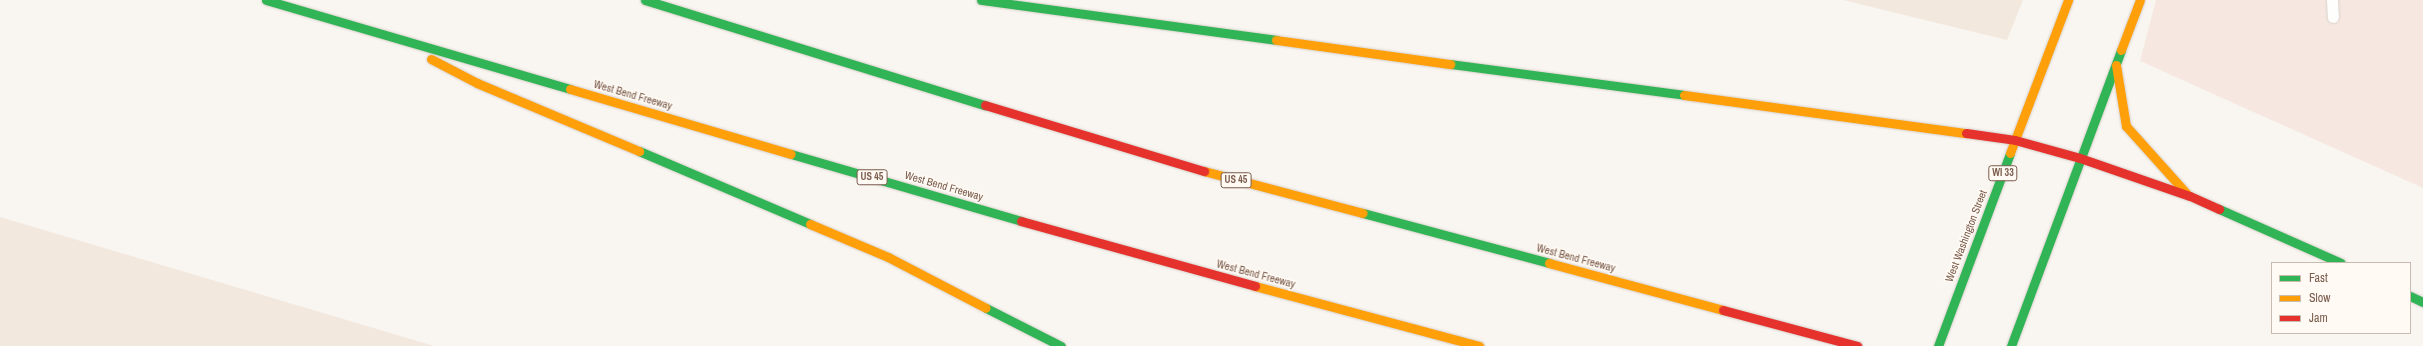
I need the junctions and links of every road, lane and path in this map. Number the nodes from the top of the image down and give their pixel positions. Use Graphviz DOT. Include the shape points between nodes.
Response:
graph roads {
  1 [pos="266,0"];
  2 [pos="645,0"];
  3 [pos="981,0"];
  4 [pos="2068,0"];
  5 [pos="2140,0"];
  6 [pos="2332,0"];
  7 [pos="2333,17"];
  8 [pos="385,36"];
  9 [pos="2116,65"];
  10 [pos="2015,140"];
  11 [pos="2080,158"];
  12 [pos="2190,196"];
  13 [pos="2339,262"];
  14 [pos="2411,296"];
  15 [pos="2423,302"];
  16 [pos="1061,346"];
  17 [pos="1479,346"];
  18 [pos="1857,346"];
  19 [pos="1938,346"];
  20 [pos="2011,346"];
  1 -- 8 [label="main road, West Bend Freeway / US 45"];
  2 -- 18 [label="main road, West Bend Freeway / US 45" via="1164,160"];
  3 -- 10 [label="main road"];
  4 -- 10 [label="main road, West Washington Street / WI 33"];
  5 -- 9 [label="main road"];
  6 -- 7 [label="lane"];
  8 -- 16 [label="main road" via="477,83 888,257"];
  8 -- 17 [label="main road, West Bend Freeway / US 45" via="1124,250"];
  9 -- 11 [label="main road"];
  9 -- 12 [label="main road" via="2126,126"];
  10 -- 11 [label="main road"];
  10 -- 19 [label="main road, West Washington Street / WI 33"];
  11 -- 12 [label="main road"];
  11 -- 20 [label="main road"];
  12 -- 13 [label="main road"];
  14 -- 15 [label="main road"];
}
